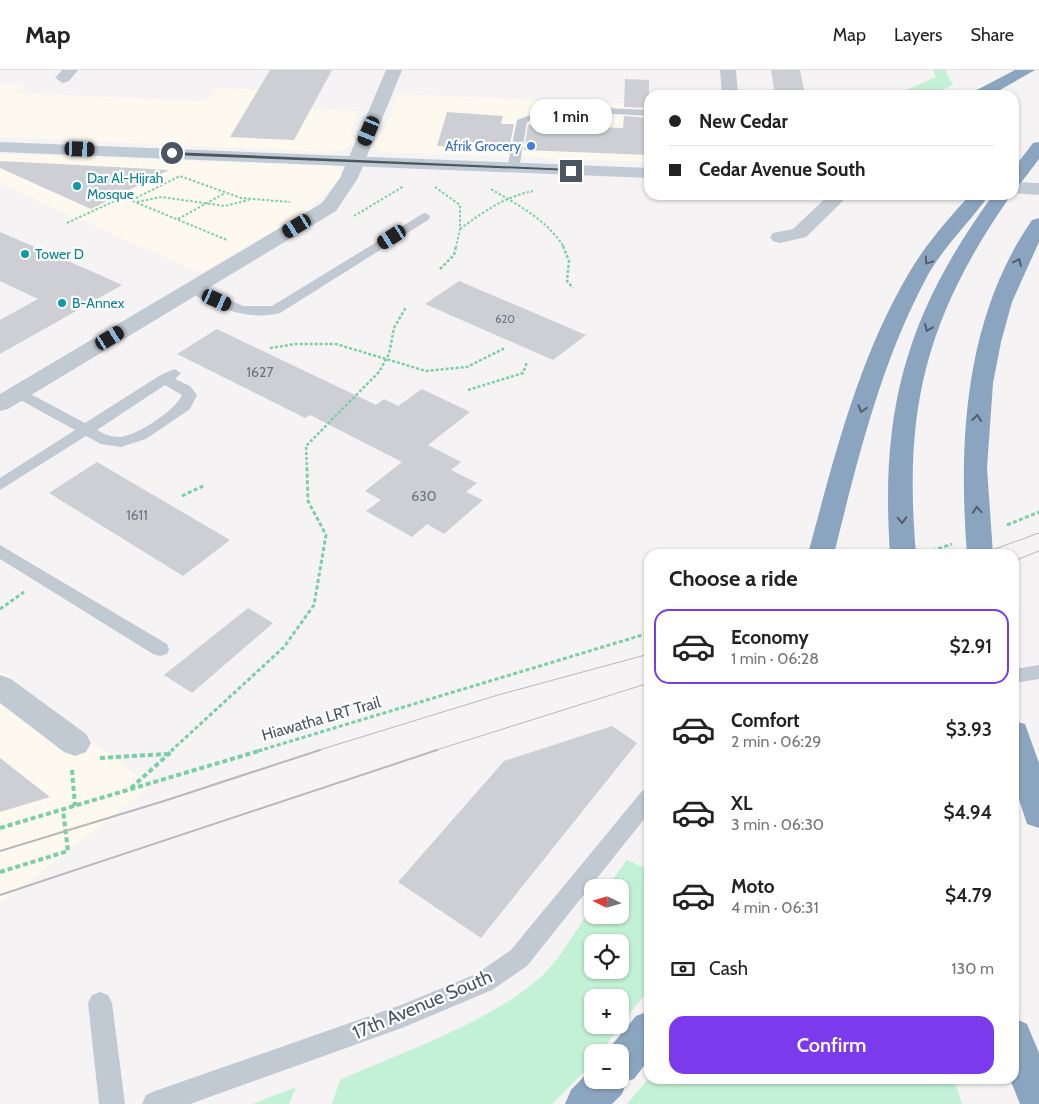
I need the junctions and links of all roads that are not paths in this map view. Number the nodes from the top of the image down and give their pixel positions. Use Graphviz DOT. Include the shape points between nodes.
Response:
graph roads {
  1 [pos="394,70"];
  2 [pos="728,70"];
  3 [pos="1027,70"];
  4 [pos="730,90"];
  5 [pos="989,90"];
  6 [pos="584,110"];
  7 [pos="644,113"];
  8 [pos="533,117"];
  9 [pos="2,146"];
  10 [pos="1034,153"];
  11 [pos="356,161"];
  12 [pos="1019,166"];
  13 [pos="513,169"];
  14 [pos="644,173"];
  15 [pos="1019,173"];
  16 [pos="1019,188"];
  17 [pos="1039,189"];
  18 [pos="835,200"];
  19 [pos="975,200"];
  20 [pos="998,200"];
  21 [pos="424,217"];
  22 [pos="1039,224"];
  23 [pos="780,237"];
  24 [pos="192,289"];
  25 [pos="18,393"];
  26 [pos="0,404"];
  27 [pos="84,430"];
  28 [pos="0,485"];
  29 [pos="822,549"];
  30 [pos="904,549"];
  31 [pos="980,549"];
  32 [pos="0,551"];
  33 [pos="160,649"];
  34 [pos="1039,672"];
  35 [pos="1019,675"];
  36 [pos="0,687"];
  37 [pos="75,743"];
  38 [pos="1019,749"];
  39 [pos="644,803"];
  40 [pos="1037,807"];
  41 [pos="100,1003"];
  42 [pos="644,1036"];
  43 [pos="1019,1050"];
  44 [pos="629,1055"];
  45 [pos="599,1089"];
  46 [pos="1039,1103"];
  47 [pos="112,1104"];
  48 [pos="155,1104"];
  49 [pos="585,1104"];
  1 -- 11 [label="street"];
  2 -- 4 [label="street"];
  3 -- 5 [label="highway"];
  6 -- 7 [label="lane"];
  8 -- 13 [label="lane" via="522,120"];
  9 -- 11 [label="main road"];
  10 -- 12 [label="highway"];
  10 -- 15 [label="highway"];
  11 -- 13 [label="main road"];
  11 -- 24 [label="street" via="340,194 329,207"];
  13 -- 14 [label="main road"];
  16 -- 17 [label="main road"];
  18 -- 23 [label="street" via="799,233"];
  19 -- 29 [label="highway, one-way" via="956,221 920,274 890,328 870,381"];
  20 -- 30 [label="highway, one-way" via="951,276 918,353 906,403 900,487"];
  21 -- 24 [label="lane" via="275,310 242,312"];
  31 -- 22 [label="highway, one-way" via="974,467 979,401 997,311"];
  24 -- 25 [label="street"];
  25 -- 26 [label="street"];
  25 -- 27 [label="lane"];
  27 -- 27 [label="lane" via="169,376 190,395 185,406 141,436 121,442 106,441"];
  27 -- 28 [label="lane"];
  32 -- 33 [label="lane"];
  34 -- 35 [label="lane"];
  36 -- 37 [label="street"];
  38 -- 40 [label="highway"];
  39 -- 48 [label="lane, 17th Avenue South" via="519,958 484,982 402,1016"];
  41 -- 47 [label="lane"];
  42 -- 44 [label="highway"];
  43 -- 46 [label="highway"];
  45 -- 49 [label="highway"];
}
